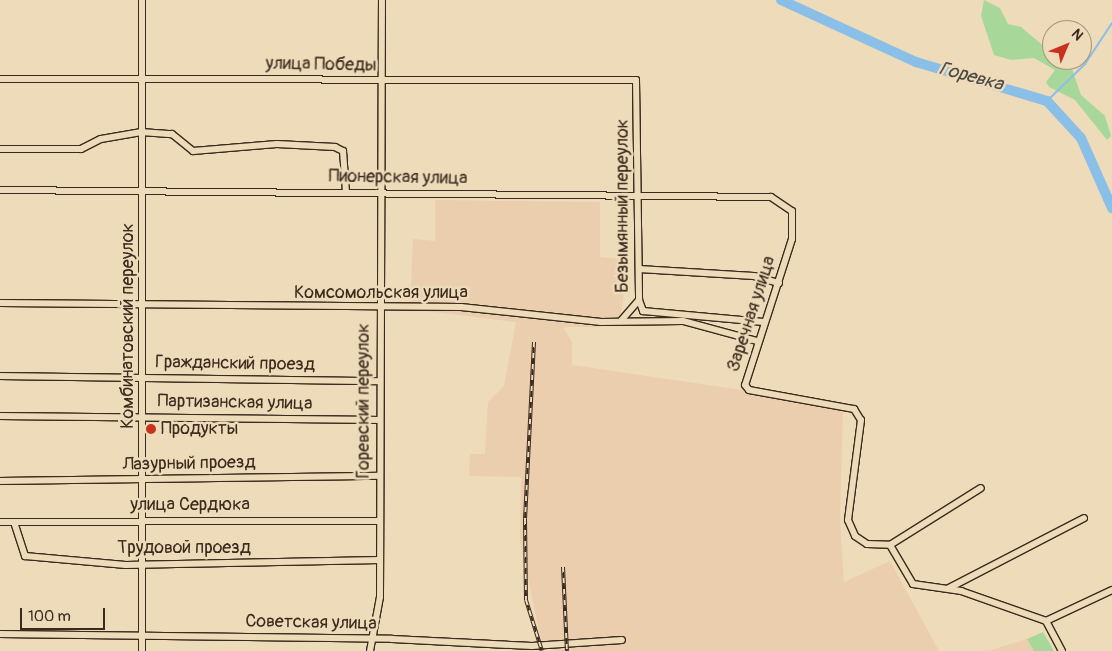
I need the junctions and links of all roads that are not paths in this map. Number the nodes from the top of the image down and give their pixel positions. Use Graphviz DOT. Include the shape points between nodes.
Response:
graph roads {
  1 [pos="142,0"];
  2 [pos="382,0"];
  3 [pos="0,79"];
  4 [pos="142,79"];
  5 [pos="383,81"];
  6 [pos="638,84"];
  7 [pos="141,132"];
  8 [pos="0,149"];
  9 [pos="0,190"];
  10 [pos="142,190"];
  11 [pos="346,192"];
  12 [pos="380,194"];
  13 [pos="641,196"];
  14 [pos="792,211"];
  15 [pos="639,269"];
  16 [pos="779,283"];
  17 [pos="639,300"];
  18 [pos="0,304"];
  19 [pos="141,306"];
  20 [pos="379,309"];
  21 [pos="621,322"];
  22 [pos="763,322"];
  23 [pos="757,341"];
  24 [pos="0,376"];
  25 [pos="142,377"];
  26 [pos="379,381"];
  27 [pos="0,416"];
  28 [pos="143,416"];
  29 [pos="380,420"];
  30 [pos="380,476"];
  31 [pos="143,480"];
  32 [pos="0,481"];
  33 [pos="981,488"];
  34 [pos="1084,518"];
  35 [pos="142,520"];
  36 [pos="380,521"];
  37 [pos="0,522"];
  38 [pos="14,522"];
  39 [pos="890,546"];
  40 [pos="380,560"];
  41 [pos="141,563"];
  42 [pos="949,588"];
  43 [pos="1112,590"];
  44 [pos="1046,621"];
  45 [pos="0,634"];
  46 [pos="143,634"];
  47 [pos="372,640"];
  48 [pos="622,640"];
  49 [pos="142,651"];
  50 [pos="370,651"];
  51 [pos="1062,651"];
  1 -- 4 [label="street, Комбинатовский переулок"];
  2 -- 5 [label="street, Горевский переулок"];
  3 -- 4 [label="street, улица Победы"];
  4 -- 5 [label="street, улица Победы"];
  4 -- 7 [label="street, Комбинатовский переулок"];
  5 -- 6 [label="street, улица Победы" via="632,79"];
  5 -- 12 [label="street, Горевский переулок"];
  6 -- 13 [label="street, Безымянный переулок"];
  7 -- 8 [label="street" via="101,139 81,149"];
  7 -- 10 [label="street, Комбинатовский переулок"];
  7 -- 11 [label="street" via="172,134 193,151 277,144 340,148"];
  9 -- 10 [label="street, Пионерская улица"];
  10 -- 11 [label="street, Пионерская улица"];
  10 -- 19 [label="street, Комбинатовский переулок"];
  11 -- 12 [label="street, Пионерская улица"];
  12 -- 13 [label="street, Пионерская улица"];
  12 -- 20 [label="street, Горевский переулок"];
  13 -- 14 [label="street, Пионерская улица" via="771,197"];
  13 -- 15 [label="street, Безымянный переулок"];
  14 -- 16 [label="street, Заречная улица" via="792,239"];
  15 -- 16 [label="street" via="754,276"];
  15 -- 17 [label="street, Безымянный переулок"];
  16 -- 22 [label="street, Заречная улица"];
  17 -- 21 [label="street, Безымянный переулок"];
  17 -- 22 [label="street" via="643,311"];
  18 -- 19 [label="street, Комсомольская улица"];
  19 -- 20 [label="street, Комсомольская улица"];
  19 -- 25 [label="street, Комбинатовский переулок"];
  20 -- 21 [label="street, Комсомольская улица" via="461,307 525,317"];
  20 -- 26 [label="street, Горевский переулок"];
  21 -- 23 [label="street, Комсомольская улица" via="683,321"];
  22 -- 23 [label="street, Заречная улица"];
  23 -- 39 [label="street, Заречная улица" via="744,377 749,390 854,409 858,414 861,420 848,520 855,536 867,544"];
  24 -- 25 [label="street, Гражданский проезд"];
  25 -- 26 [label="street, Гражданский проезд"];
  25 -- 28 [label="street, Комбинатовский переулок"];
  26 -- 29 [label="street, Горевский переулок"];
  27 -- 28 [label="street, Партизанская улица"];
  28 -- 29 [label="street, Партизанская улица"];
  28 -- 31 [label="street, Комбинатовский переулок"];
  29 -- 30 [label="street, Горевский переулок"];
  30 -- 31 [label="street, Лазурный проезд"];
  30 -- 36 [label="street, Горевский переулок"];
  31 -- 32 [label="street, Лазурный проезд"];
  31 -- 35 [label="street, Комбинатовский переулок"];
  33 -- 39 [label="street"];
  34 -- 42 [label="street"];
  35 -- 36 [label="street, улица Сердюка"];
  35 -- 38 [label="street, улица Сердюка"];
  35 -- 41 [label="street, Комбинатовский переулок"];
  36 -- 40 [label="street, Горевский переулок"];
  37 -- 38 [label="street, улица Сердюка"];
  38 -- 41 [label="street, Трудовой проезд" via="25,556 126,566"];
  39 -- 42 [label="street" via="914,584"];
  40 -- 41 [label="street, Трудовой проезд"];
  40 -- 47 [label="street, Горевский переулок" via="378,618"];
  41 -- 46 [label="street, Комбинатовский переулок"];
  42 -- 44 [label="street"];
  43 -- 44 [label="street"];
  44 -- 51 [label="street"];
  45 -- 46 [label="street, Советская улица"];
  46 -- 47 [label="street, Советская улица"];
  46 -- 49 [label="street, Комбинатовский переулок"];
  47 -- 48 [label="street, Советская улица" via="532,646"];
  47 -- 50 [label="street, Горевский переулок"];
}
